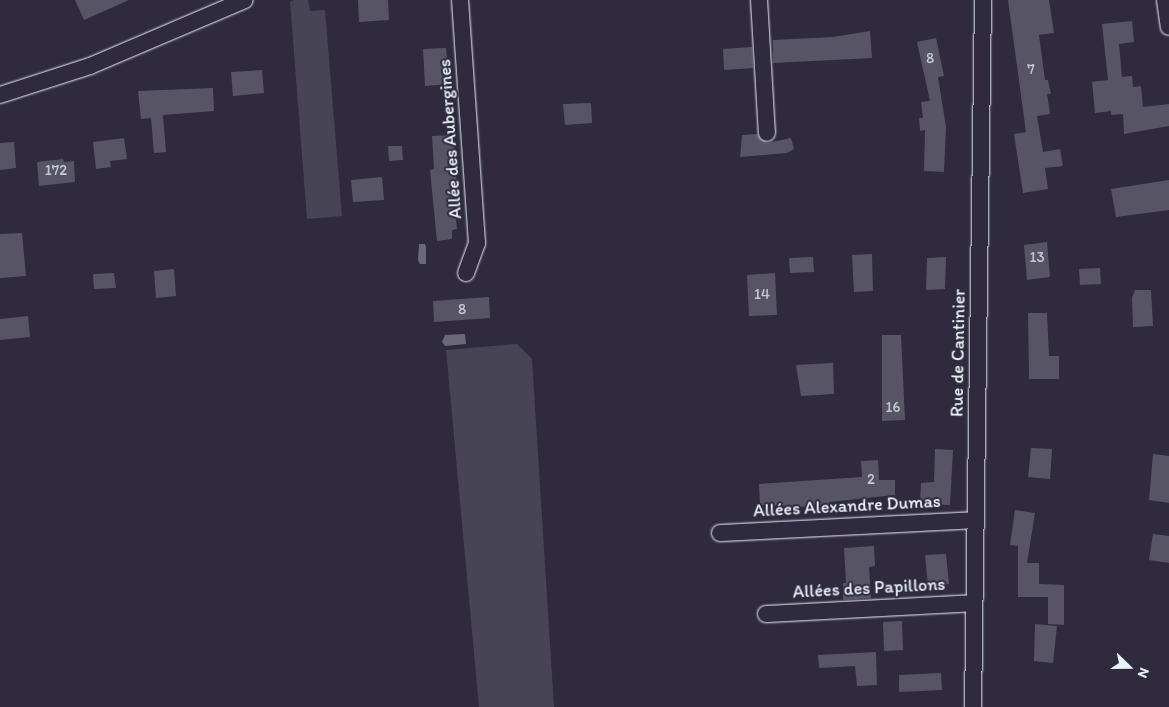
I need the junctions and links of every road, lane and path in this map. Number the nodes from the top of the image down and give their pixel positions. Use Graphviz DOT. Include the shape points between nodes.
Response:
graph roads {
  1 [pos="245,0"];
  2 [pos="460,0"];
  3 [pos="759,0"];
  4 [pos="983,0"];
  5 [pos="1165,0"];
  6 [pos="1169,27"];
  7 [pos="0,95"];
  8 [pos="767,132"];
  9 [pos="466,273"];
  10 [pos="975,520"];
  11 [pos="720,533"];
  12 [pos="974,603"];
  13 [pos="766,614"];
  14 [pos="973,707"];
  1 -- 7 [label="street" via="90,66"];
  2 -- 9 [label="street, Allée des Aubergines" via="477,243"];
  3 -- 8 [label="street"];
  4 -- 10 [label="street, Rue de Cantinier"];
  5 -- 6 [label="street"];
  10 -- 11 [label="street, Allées Alexandre Dumas"];
  10 -- 12 [label="street, Rue de Cantinier"];
  12 -- 13 [label="street, Allées des Papillons"];
  12 -- 14 [label="street, Rue de Cantinier"];
}
